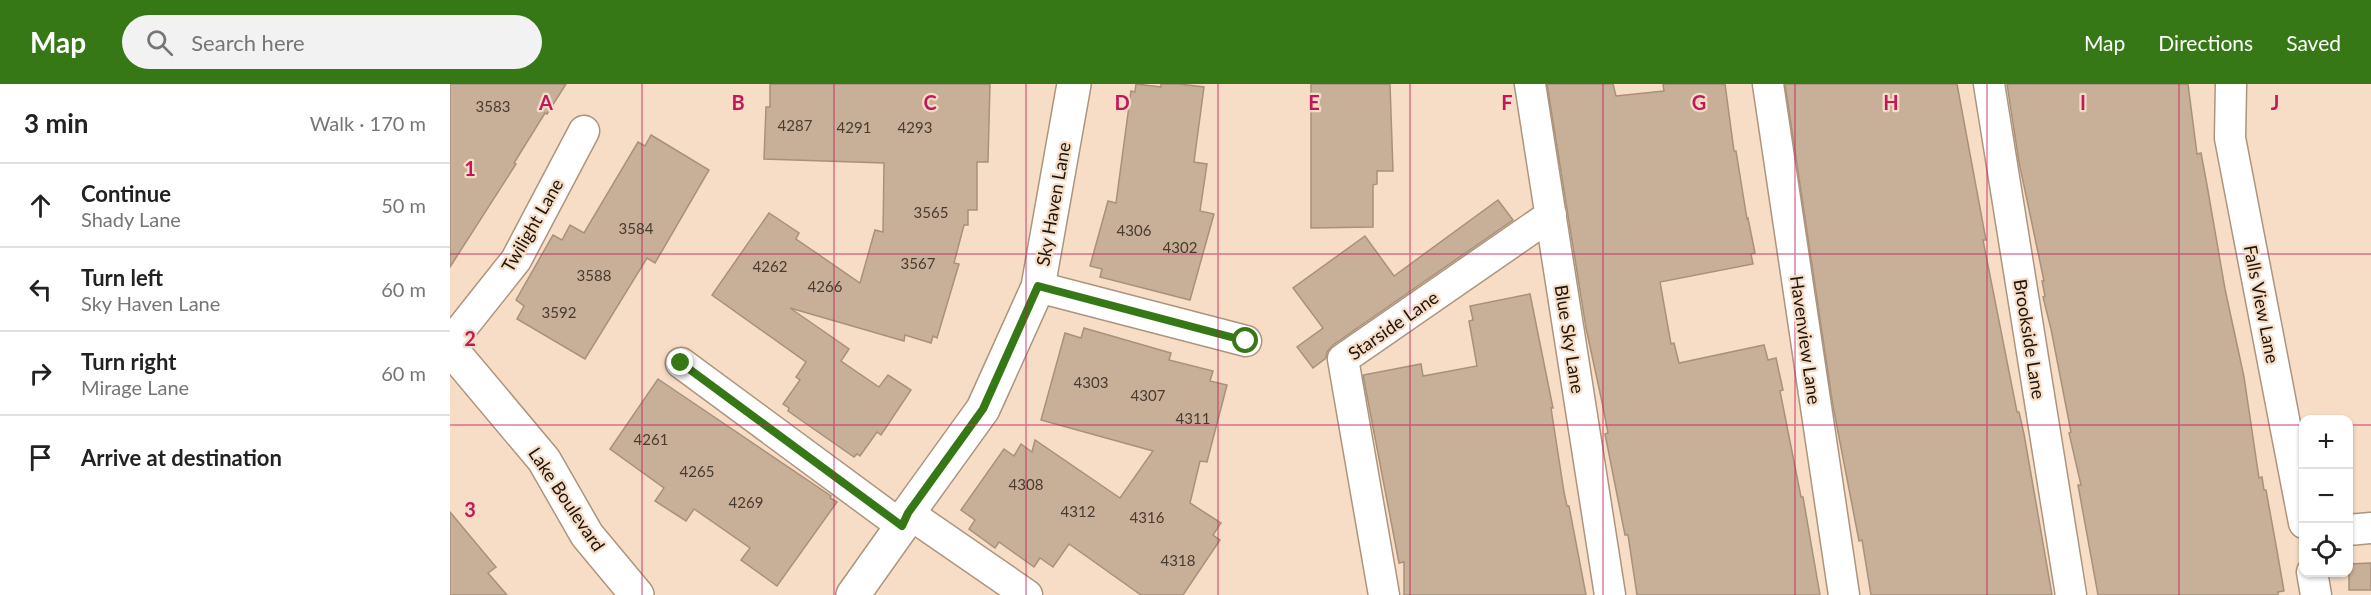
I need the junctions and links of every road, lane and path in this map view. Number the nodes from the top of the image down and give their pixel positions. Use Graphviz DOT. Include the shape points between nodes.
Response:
graph roads {
  1 [pos="1074,84"];
  2 [pos="1530,84"];
  3 [pos="1768,84"];
  4 [pos="1989,84"];
  5 [pos="2231,84"];
  6 [pos="585,131"];
  7 [pos="1551,215"];
  8 [pos="1038,286"];
  9 [pos="1246,341"];
  10 [pos="450,343"];
  11 [pos="450,348"];
  12 [pos="681,363"];
  13 [pos="2299,497"];
  14 [pos="905,519"];
  15 [pos="2371,528"];
  16 [pos="2353,530"];
  17 [pos="2313,577"];
  18 [pos="637,595"];
  19 [pos="853,595"];
  20 [pos="1027,595"];
  21 [pos="1384,595"];
  22 [pos="1610,595"];
  23 [pos="1844,595"];
  24 [pos="2071,595"];
  25 [pos="2316,595"];
  1 -- 8 [label="street, Sky Haven Lane"];
  2 -- 7 [label="street, Blue Sky Lane"];
  3 -- 23 [label="street, Havenview Lane"];
  4 -- 24 [label="street, Brookside Lane"];
  5 -- 13 [label="street, Falls View Lane" via="2230,138"];
  6 -- 10 [label="street, Twilight Lane" via="516,260"];
  7 -- 21 [label="street, Starside Lane" via="1343,359"];
  7 -- 22 [label="street, Blue Sky Lane"];
  8 -- 9 [label="street"];
  8 -- 14 [label="street, Sky Haven Lane" via="983,409"];
  11 -- 18 [label="street, Lake Boulevard" via="544,460 586,535"];
  12 -- 14 [label="street"];
  14 -- 19 [label="street, Sky Haven Lane"];
  14 -- 20 [label="street"];
  15 -- 16 [label="street"];
  17 -- 25 [label="street"];
}
